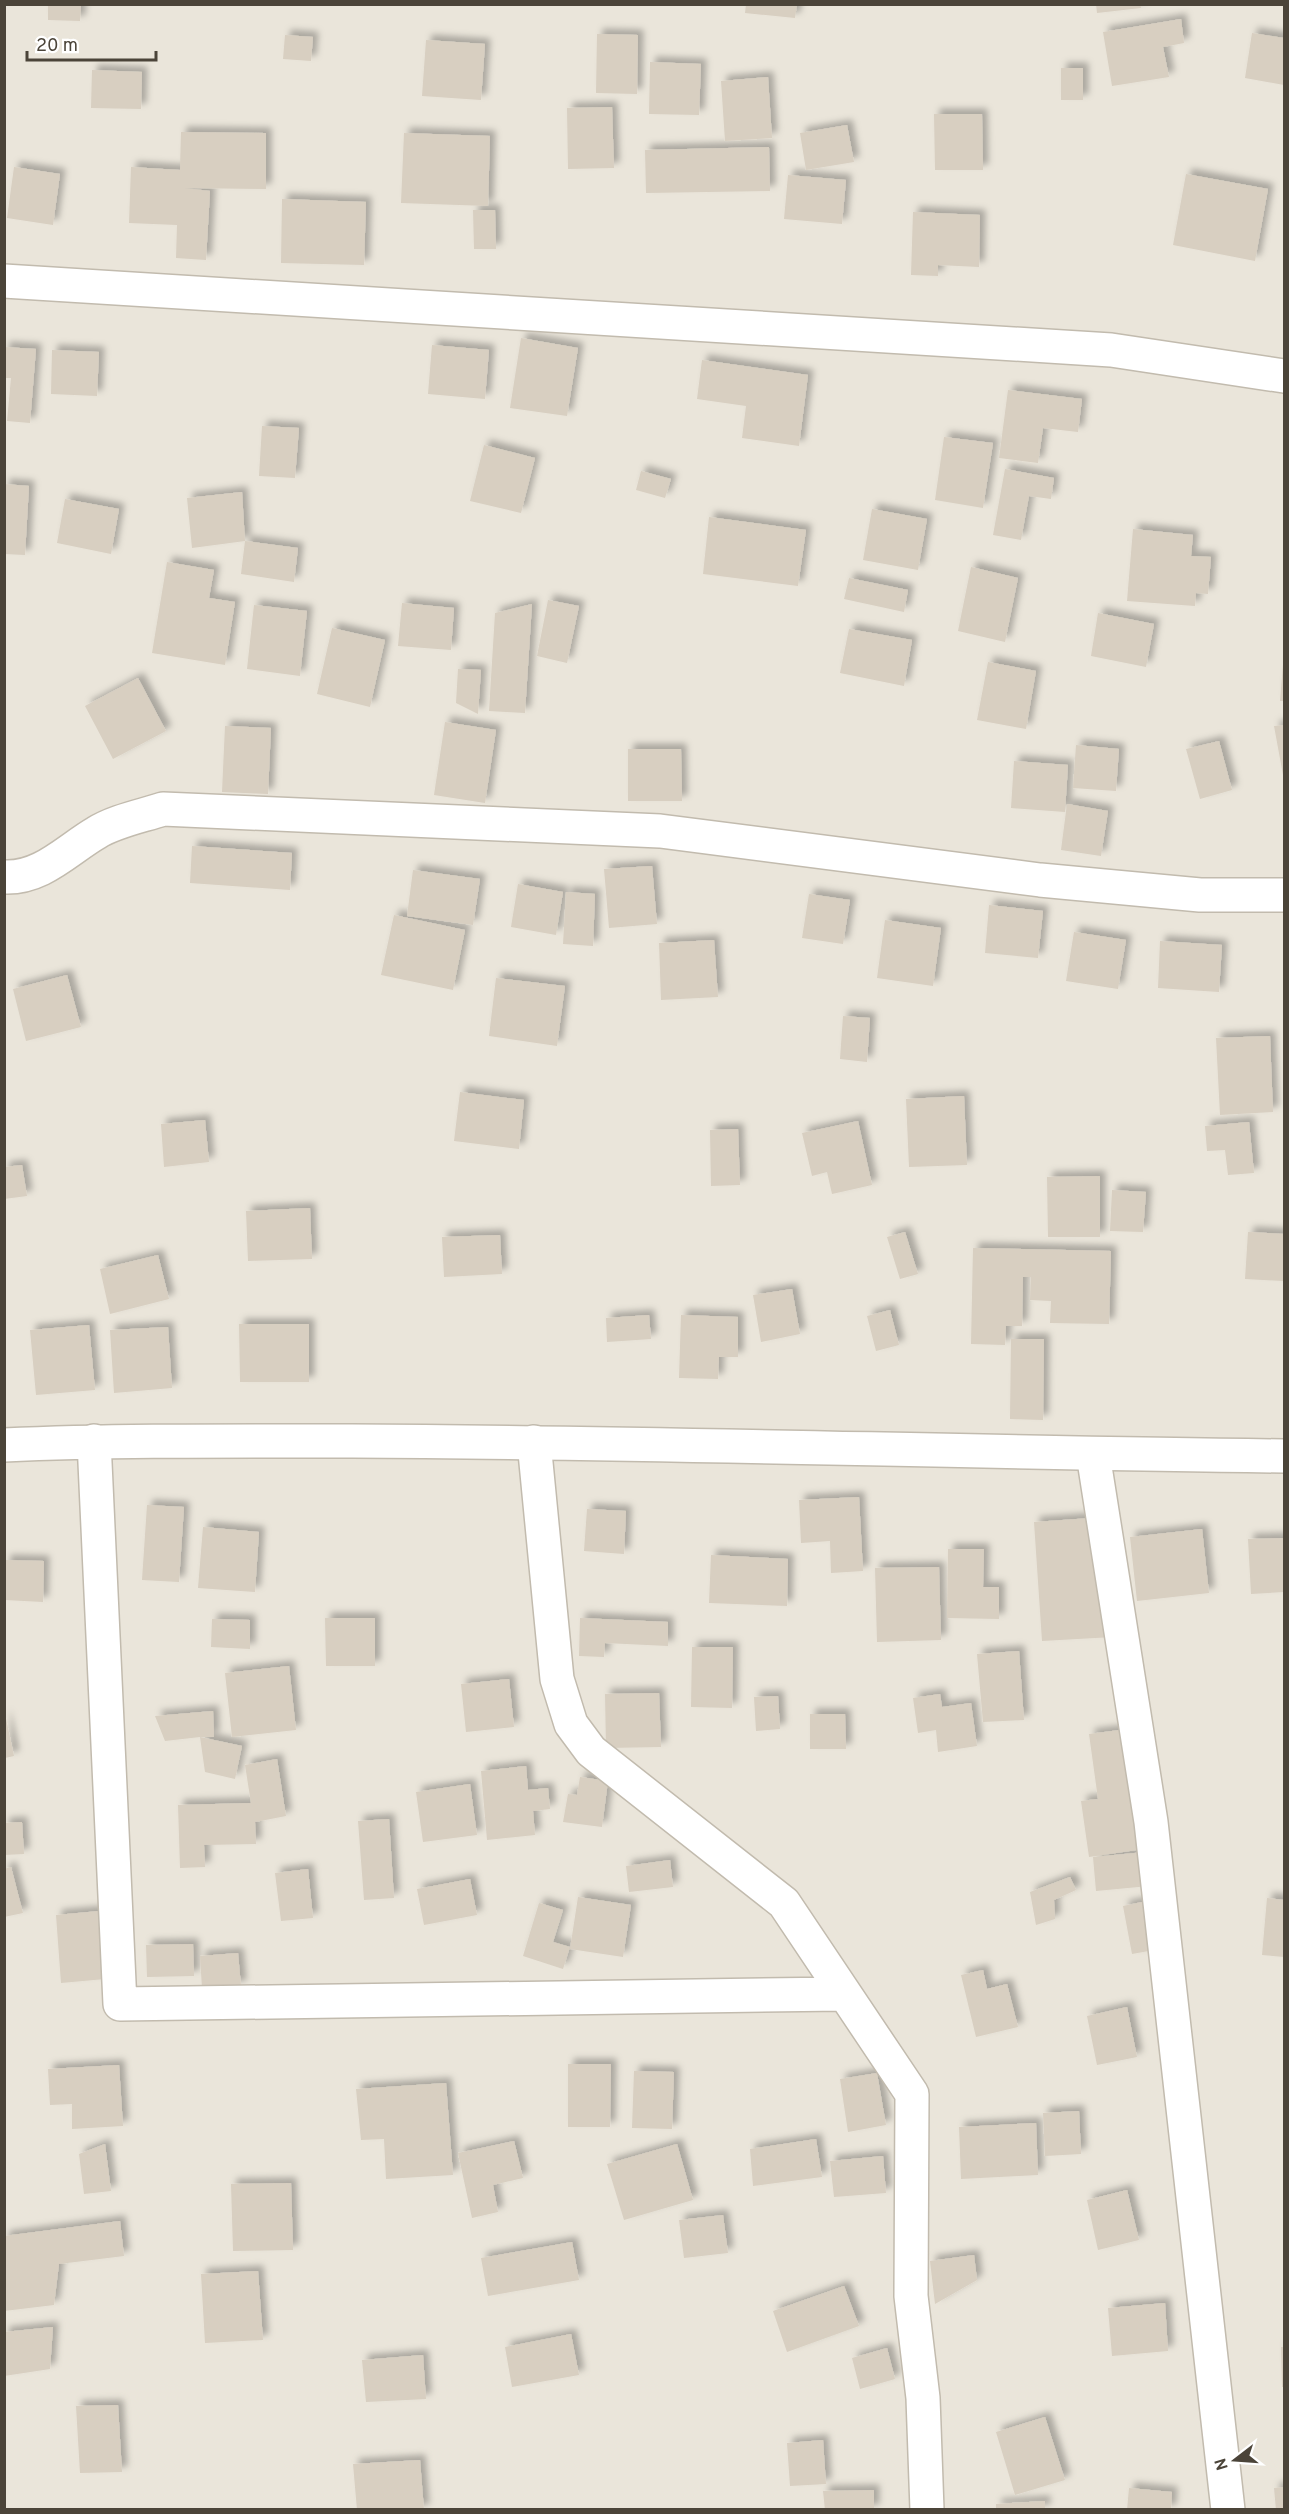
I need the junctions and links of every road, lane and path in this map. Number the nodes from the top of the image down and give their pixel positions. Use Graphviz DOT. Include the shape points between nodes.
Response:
graph roads {
  1 [pos="4,281"];
  2 [pos="1284,376"];
  3 [pos="4,877"];
  4 [pos="1284,895"];
  5 [pos="94,1441"];
  6 [pos="534,1442"];
  7 [pos="4,1445"];
  8 [pos="1093,1454"];
  9 [pos="1284,1456"];
  10 [pos="843,1994"];
  11 [pos="927,2510"];
  12 [pos="1228,2510"];
  1 -- 2 [label="street" via="1111,350"];
  3 -- 4 [label="street" via="48,867 98,831 163,809 660,831 1040,880 1200,895"];
  5 -- 6 [label="street"];
  5 -- 7 [label="street"];
  5 -- 10 [label="street" via="120,2004"];
  6 -- 8 [label="street"];
  6 -- 10 [label="street" via="557,1679 571,1724 591,1752 784,1903"];
  8 -- 9 [label="street"];
  8 -- 12 [label="street" via="1151,1822"];
  10 -- 11 [label="street" via="912,2094 911,2296 923,2398"];
}
